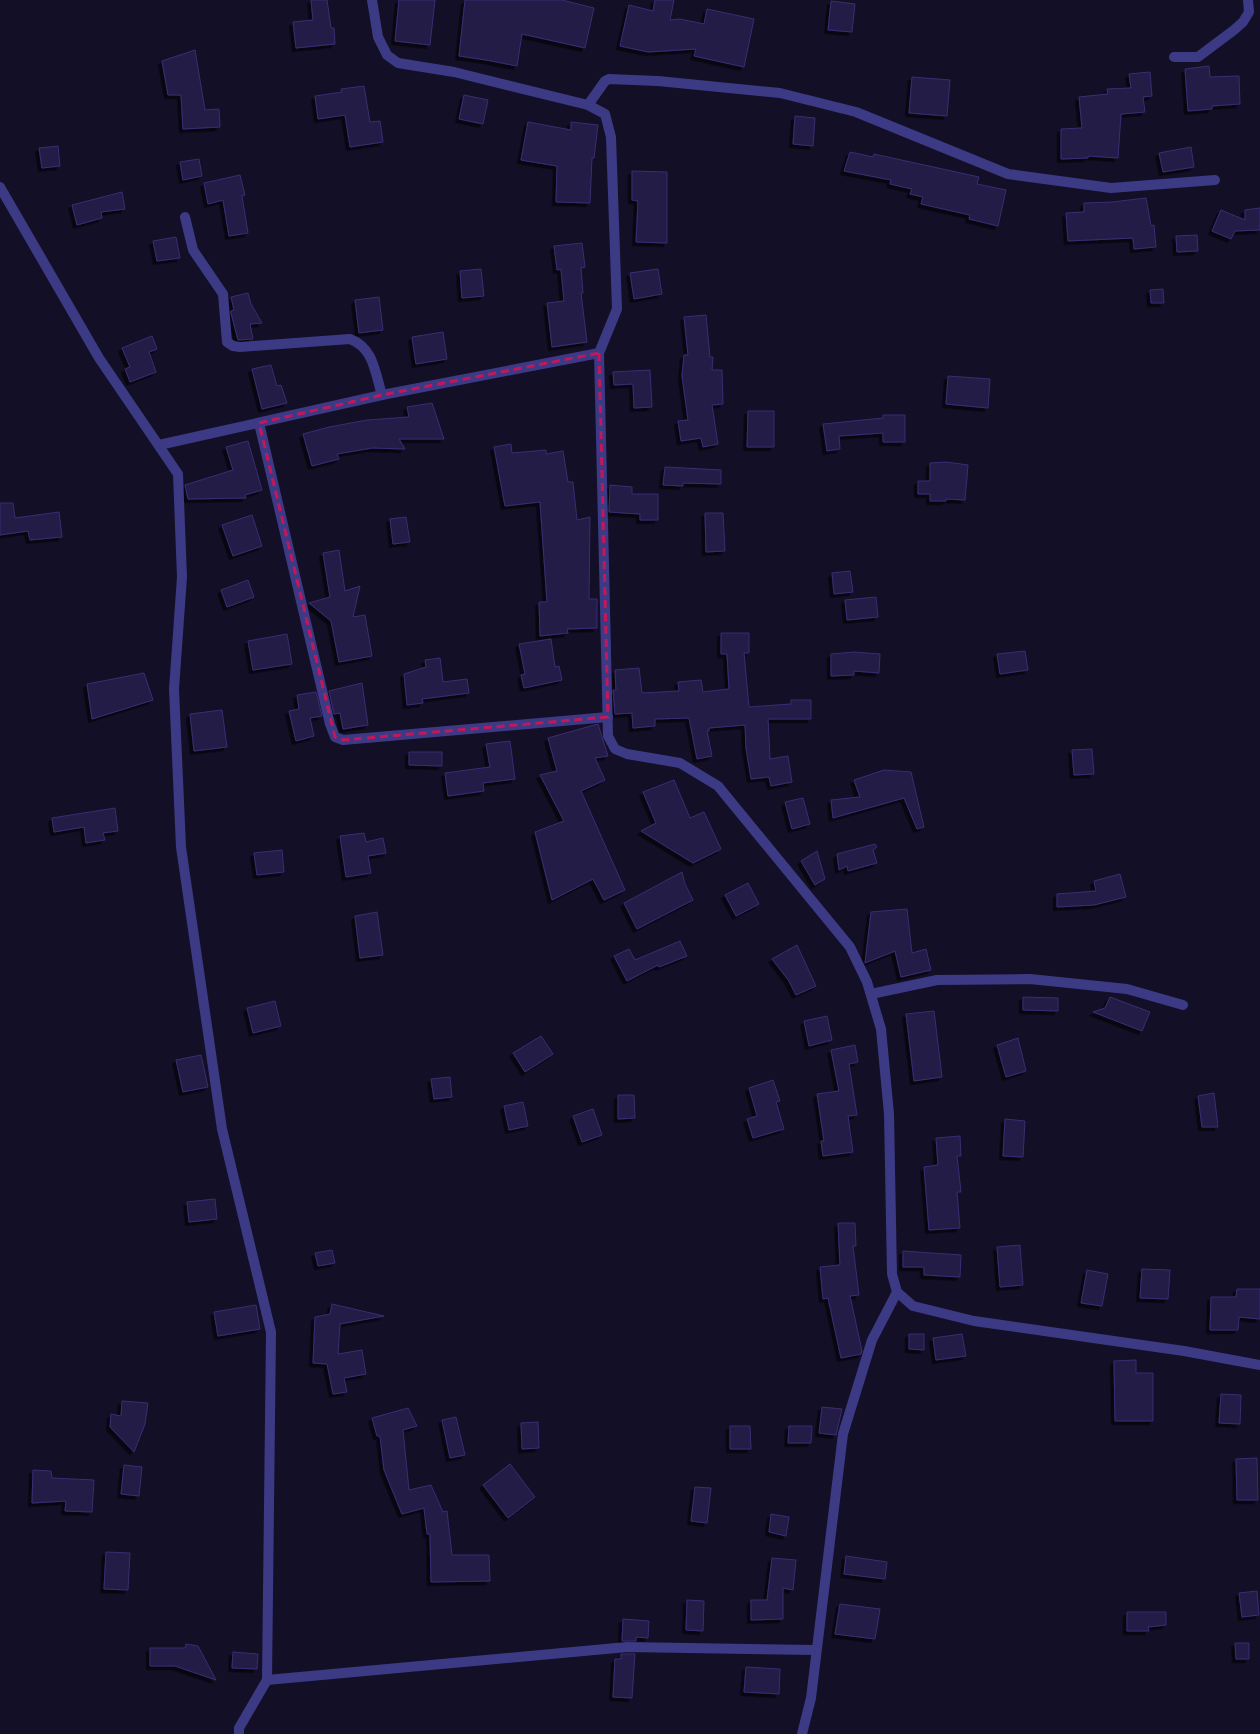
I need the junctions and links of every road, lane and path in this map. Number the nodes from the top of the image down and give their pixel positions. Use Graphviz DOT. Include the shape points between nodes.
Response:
graph roads {
  1 [pos="372,0"];
  2 [pos="1248,0"];
  3 [pos="1174,57"];
  4 [pos="588,105"];
  5 [pos="1215,180"];
  6 [pos="0,187"];
  7 [pos="185,217"];
  8 [pos="598,353"];
  9 [pos="382,395"];
  10 [pos="259,423"];
  11 [pos="159,445"];
  12 [pos="608,717"];
  13 [pos="871,994"];
  14 [pos="1183,1005"];
  15 [pos="897,1292"];
  16 [pos="1260,1365"];
  17 [pos="816,1650"];
  18 [pos="267,1680"];
  19 [pos="239,1734"];
  20 [pos="802,1734"];
  1 -- 4 [label="street" via="378,38 387,55 398,63 454,72"];
  2 -- 3 [label="street" via="1249,12 1234,30 1198,57"];
  4 -- 5 [label="street" via="608,79 658,81 780,93 856,112 1008,174 1111,188"];
  4 -- 8 [label="street" via="605,114 611,137 617,309"];
  6 -- 11 [label="street" via="99,358"];
  7 -- 9 [label="street" via="193,250 223,294 226,342 240,347 350,339 365,347 370,354"];
  8 -- 9 [label="street"];
  8 -- 12 [label="street"];
  9 -- 10 [label="street"];
  10 -- 11 [label="street"];
  10 -- 12 [label="street" via="335,737 343,740"];
  11 -- 18 [label="street" via="178,474 182,577 174,689 180,847 222,1129 271,1332"];
  12 -- 13 [label="street" via="608,736 615,749 627,754 680,763 718,786 850,947"];
  13 -- 14 [label="street" via="937,980 1030,979 1127,990"];
  13 -- 15 [label="street" via="881,1029 889,1114 892,1274"];
  15 -- 16 [label="street" via="913,1306 974,1321 1184,1351"];
  15 -- 17 [label="street" via="872,1340 843,1434"];
  17 -- 18 [label="street" via="632,1646"];
  17 -- 20 [label="street" via="811,1698"];
  18 -- 19 [label="street" via="239,1728"];
}
